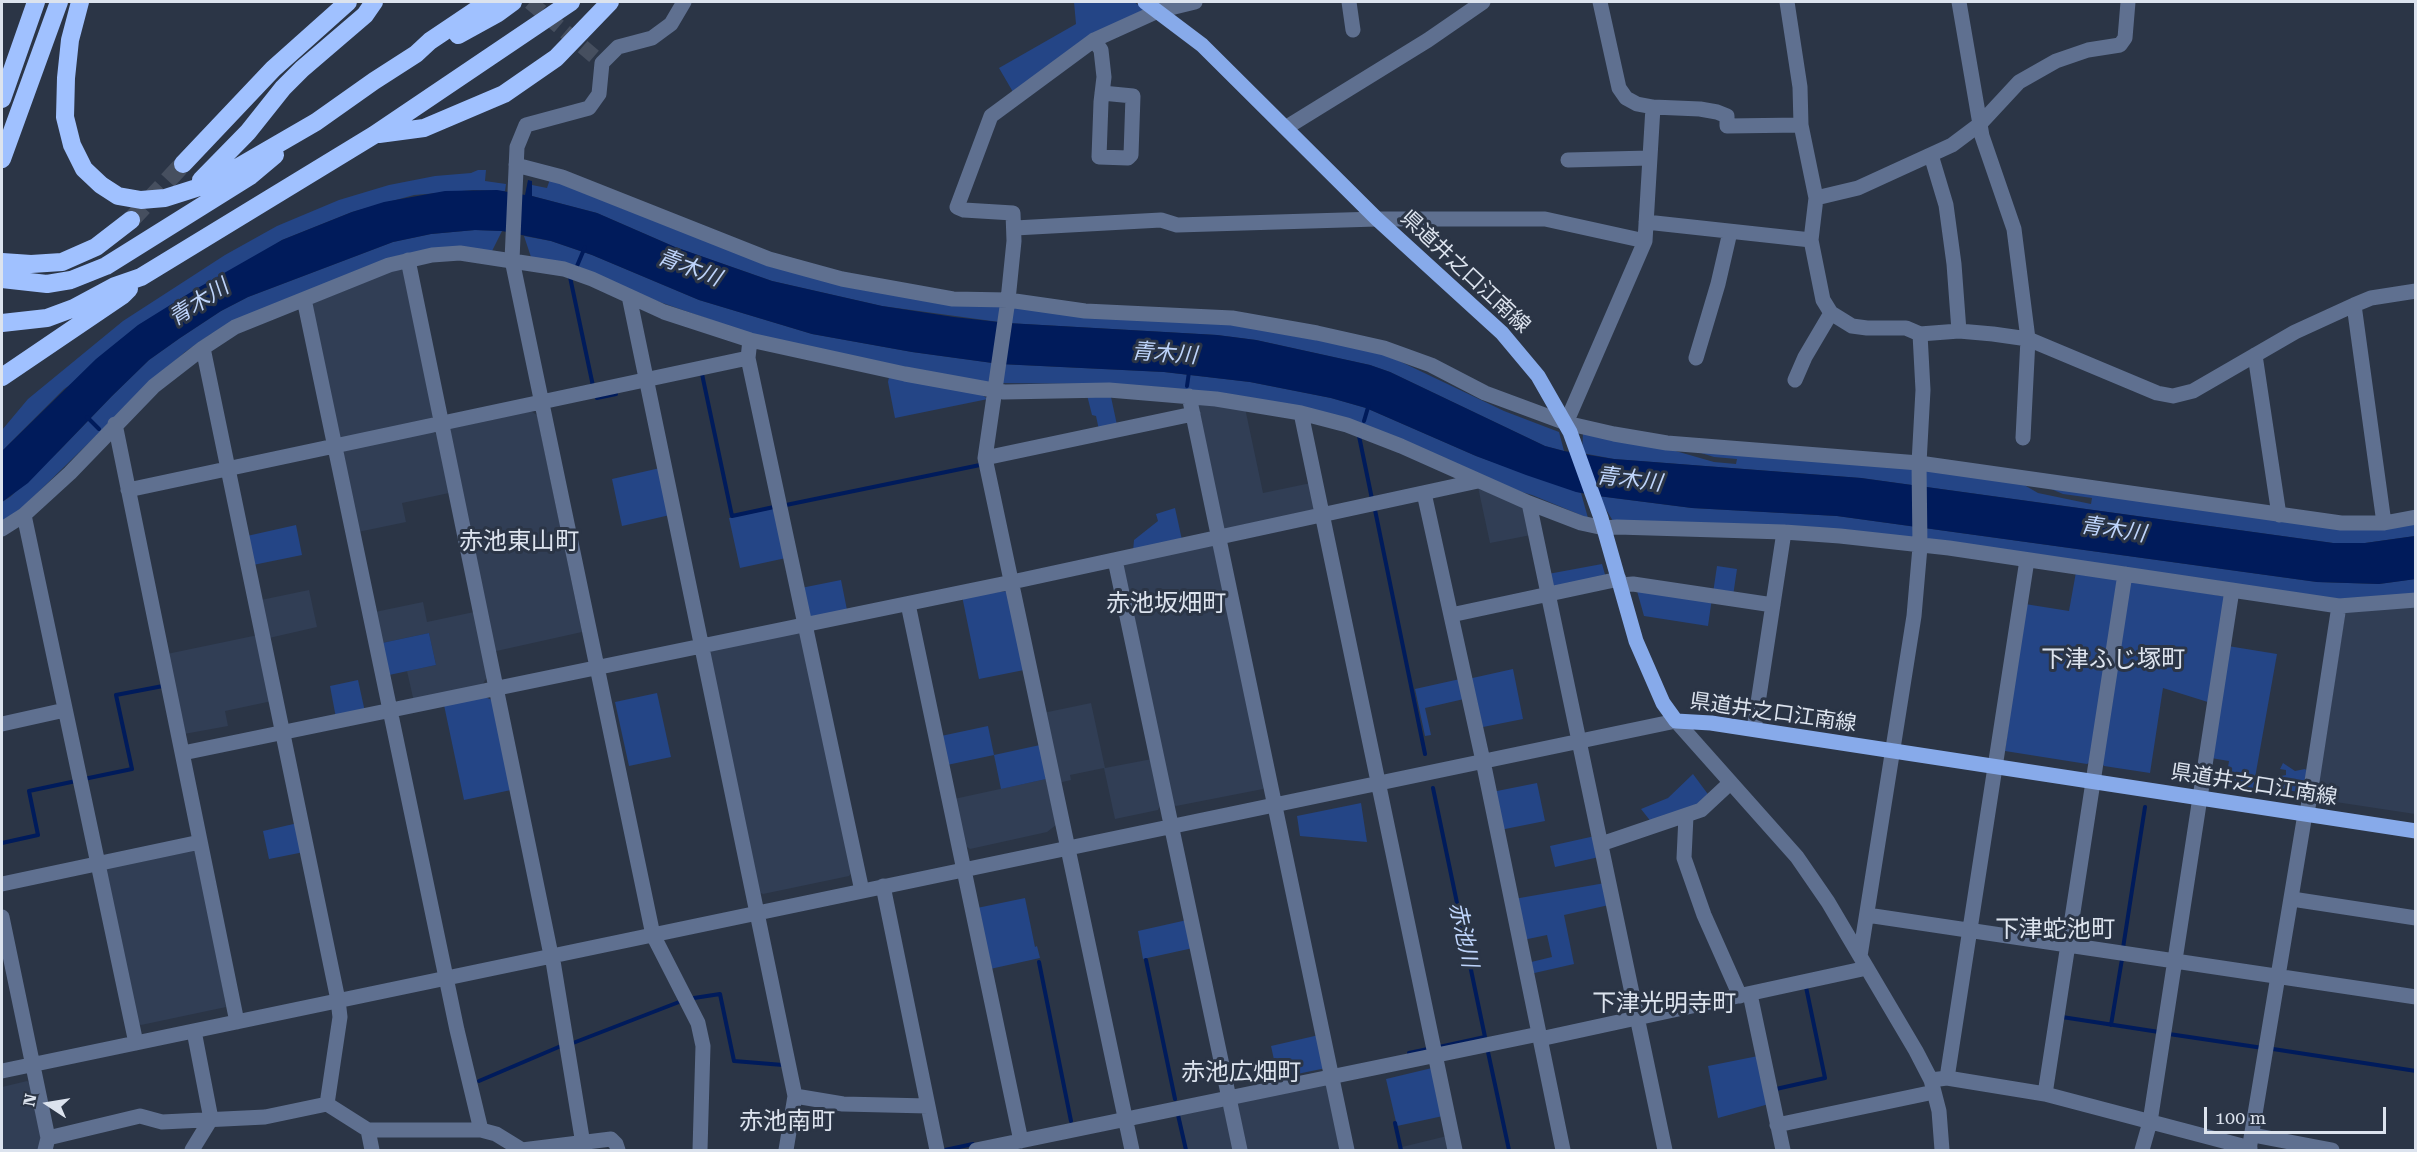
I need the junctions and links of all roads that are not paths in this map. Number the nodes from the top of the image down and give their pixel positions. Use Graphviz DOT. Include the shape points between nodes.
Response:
graph roads {
  1 [pos="36,2"];
  2 [pos="59,2"];
  3 [pos="80,2"];
  4 [pos="348,2"];
  5 [pos="374,2"];
  6 [pos="489,2"];
  7 [pos="513,2"];
  8 [pos="547,2"];
  9 [pos="572,2"];
  10 [pos="610,2"];
  11 [pos="684,2"];
  12 [pos="1145,2"];
  13 [pos="1195,2"];
  14 [pos="1349,2"];
  15 [pos="1600,2"];
  16 [pos="1786,2"];
  17 [pos="1959,2"];
  18 [pos="2128,2"];
  19 [pos="1475,4"];
  20 [pos="1158,11"];
  21 [pos="1353,30"];
  22 [pos="526,32"];
  23 [pos="1094,40"];
  24 [pos="18,54"];
  25 [pos="416,54"];
  26 [pos="2,77"];
  27 [pos="1102,93"];
  28 [pos="2,99"];
  29 [pos="1653,108"];
  30 [pos="316,122"];
  31 [pos="1980,124"];
  32 [pos="1801,125"];
  33 [pos="1287,128"];
  34 [pos="374,135"];
  35 [pos="1931,155"];
  36 [pos="1650,158"];
  37 [pos="2,159"];
  38 [pos="1568,160"];
  39 [pos="183,164"];
  40 [pos="516,165"];
  41 [pos="191,190"];
  42 [pos="1816,198"];
  43 [pos="1377,219"];
  44 [pos="131,220"];
  45 [pos="1646,222"];
  46 [pos="1015,228"];
  47 [pos="1730,232"];
  48 [pos="1811,240"];
  49 [pos="1645,241"];
  50 [pos="512,257"];
  51 [pos="408,260"];
  52 [pos="2,262"];
  53 [pos="141,277"];
  54 [pos="2,279"];
  55 [pos="2415,291"];
  56 [pos="629,296"];
  57 [pos="304,299"];
  58 [pos="1008,303"];
  59 [pos="2354,305"];
  60 [pos="1831,313"];
  61 [pos="2,323"];
  62 [pos="1959,331"];
  63 [pos="1920,334"];
  64 [pos="2028,339"];
  65 [pos="750,340"];
  66 [pos="203,348"];
  67 [pos="2254,355"];
  68 [pos="748,358"];
  69 [pos="1696,358"];
  70 [pos="2,377"];
  71 [pos="647,380"];
  72 [pos="1795,380"];
  73 [pos="996,387"];
  74 [pos="1189,396"];
  75 [pos="542,402"];
  76 [pos="1300,413"];
  77 [pos="1193,414"];
  78 [pos="441,423"];
  79 [pos="115,424"];
  80 [pos="1568,427"];
  81 [pos="2023,438"];
  82 [pos="335,446"];
  83 [pos="985,458"];
  84 [pos="1919,465"];
  85 [pos="228,468"];
  86 [pos="1478,481"];
  87 [pos="128,490"];
  88 [pos="1424,493"];
  89 [pos="1529,503"];
  90 [pos="24,515"];
  91 [pos="1322,515"];
  92 [pos="2279,516"];
  93 [pos="2415,517"];
  94 [pos="1603,523"];
  95 [pos="2384,523"];
  96 [pos="2,529"];
  97 [pos="1784,532"];
  98 [pos="1218,537"];
  99 [pos="1920,545"];
  100 [pos="1115,560"];
  101 [pos="2027,560"];
  102 [pos="2125,574"];
  103 [pos="1012,582"];
  104 [pos="1620,582"];
  105 [pos="2232,590"];
  106 [pos="1548,593"];
  107 [pos="2415,600"];
  108 [pos="908,603"];
  109 [pos="1773,605"];
  110 [pos="2339,606"];
  111 [pos="1451,615"];
  112 [pos="805,625"];
  113 [pos="702,646"];
  114 [pos="597,668"];
  115 [pos="496,689"];
  116 [pos="65,710"];
  117 [pos="390,711"];
  118 [pos="1676,721"];
  119 [pos="2,724"];
  120 [pos="1754,729"];
  121 [pos="283,733"];
  122 [pos="1580,741"];
  123 [pos="1893,751"];
  124 [pos="183,753"];
  125 [pos="1483,761"];
  126 [pos="1995,766"];
  127 [pos="2094,781"];
  128 [pos="1378,783"];
  129 [pos="1730,783"];
  130 [pos="2200,798"];
  131 [pos="1275,804"];
  132 [pos="2306,814"];
  133 [pos="1686,816"];
  134 [pos="1171,826"];
  135 [pos="2415,831"];
  136 [pos="200,842"];
  137 [pos="1601,844"];
  138 [pos="1068,848"];
  139 [pos="98,863"];
  140 [pos="964,869"];
  141 [pos="2,884"];
  142 [pos="883,886"];
  143 [pos="862,891"];
  144 [pos="2292,899"];
  145 [pos="759,914"];
  146 [pos="1866,915"];
  147 [pos="2,917"];
  148 [pos="2415,918"];
  149 [pos="1970,930"];
  150 [pos="653,935"];
  151 [pos="2068,945"];
  152 [pos="552,955"];
  153 [pos="2175,961"];
  154 [pos="1863,962"];
  155 [pos="2279,976"];
  156 [pos="446,978"];
  157 [pos="1745,995"];
  158 [pos="2415,997"];
  159 [pos="338,1000"];
  160 [pos="1637,1018"];
  161 [pos="237,1022"];
  162 [pos="194,1031"];
  163 [pos="1539,1037"];
  164 [pos="136,1042"];
  165 [pos="1435,1055"];
  166 [pos="33,1064"];
  167 [pos="2,1071"];
  168 [pos="1332,1076"];
  169 [pos="1947,1078"];
  170 [pos="1933,1086"];
  171 [pos="2045,1094"];
  172 [pos="795,1096"];
  173 [pos="1229,1097"];
  174 [pos="327,1104"];
  175 [pos="928,1106"];
  176 [pos="211,1119"];
  177 [pos="1125,1119"];
  178 [pos="2150,1122"];
  179 [pos="1777,1125"];
  180 [pos="368,1130"];
  181 [pos="481,1130"];
  182 [pos="1021,1141"];
  183 [pos="46,1144"];
  184 [pos="583,1144"];
  185 [pos="2251,1144"];
  186 [pos="192,1150"];
  187 [pos="372,1150"];
  188 [pos="522,1150"];
  189 [pos="618,1150"];
  190 [pos="700,1150"];
  191 [pos="786,1150"];
  192 [pos="937,1150"];
  193 [pos="976,1150"];
  194 [pos="1132,1150"];
  195 [pos="1240,1150"];
  196 [pos="1347,1150"];
  197 [pos="1455,1150"];
  198 [pos="1563,1150"];
  199 [pos="1665,1150"];
  200 [pos="1783,1150"];
  201 [pos="1942,1150"];
  202 [pos="2142,1150"];
  203 [pos="2331,1150"];
  1 -- 24 [label="highway"];
  2 -- 37 [label="highway"];
  3 -- 41 [label="highway" via="70,40 65,117 72,145 84,169 118,196 141,200"];
  4 -- 39 [label="highway" via="273,69"];
  5 -- 41 [label="highway" via="365,15 283,88"];
  6 -- 25 [label="highway"];
  7 -- 25 [label="highway" via="437,48"];
  8 -- 22 [label="highway"];
  9 -- 22 [label="highway"];
  10 -- 34 [label="highway" via="556,58 504,94 424,128"];
  11 -- 40 [label="street" via="670,24 652,38 618,47 599,61 599,94 589,108 526,125 517,147"];
  12 -- 20 [label="main road, 県道井之口江南線"];
  13 -- 20 [label="street"];
  14 -- 21 [label="street"];
  15 -- 29 [label="street" via="1619,88 1626,99"];
  16 -- 32 [label="street" via="1800,87"];
  17 -- 31 [label="street"];
  18 -- 31 [label="street" via="2125,38 2120,45 2056,61 2019,82"];
  19 -- 33 [label="street" via="1428,40"];
  20 -- 23 [label="street"];
  20 -- 33 [label="main road, 県道井之口江南線" via="1202,45"];
  22 -- 34 [label="highway"];
  23 -- 27 [label="street" via="1101,51"];
  23 -- 46 [label="street" via="991,116 957,207 1013,213"];
  24 -- 26 [label="highway"];
  24 -- 28 [label="highway"];
  25 -- 30 [label="highway"];
  27 -- 27 [label="street" via="1099,157 1128,158 1133,96"];
  29 -- 32 [label="street" via="1717,111 1726,116 1727,126"];
  29 -- 36 [label="street"];
  30 -- 41 [label="highway" via="209,184"];
  30 -- 54 [label="highway" via="250,177 106,266 71,280 47,284"];
  31 -- 35 [label="street"];
  31 -- 64 [label="street" via="2014,229"];
  32 -- 42 [label="street"];
  33 -- 43 [label="main road, 県道井之口江南線"];
  34 -- 53 [label="highway"];
  35 -- 42 [label="street" via="1858,188"];
  35 -- 62 [label="street" via="1946,205"];
  36 -- 38 [label="street"];
  36 -- 45 [label="street"];
  40 -- 50 [label="street"];
  40 -- 58 [label="street" via="562,177 769,260 887,288"];
  42 -- 48 [label="street"];
  43 -- 46 [label="street" via="1177,225 1161,220"];
  43 -- 49 [label="street" via="1545,219"];
  43 -- 80 [label="main road, 県道井之口江南線" via="1502,333 1538,376"];
  44 -- 52 [label="highway" via="96,247 62,262"];
  45 -- 47 [label="street"];
  45 -- 49 [label="street"];
  46 -- 58 [label="street"];
  47 -- 48 [label="street"];
  47 -- 69 [label="street"];
  48 -- 60 [label="street" via="1823,300"];
  49 -- 80 [label="street"];
  50 -- 51 [label="street" via="459,253"];
  50 -- 56 [label="street" via="564,269"];
  50 -- 75 [label="street"];
  51 -- 57 [label="street"];
  51 -- 78 [label="street"];
  53 -- 61 [label="highway" via="47,318"];
  53 -- 70 [label="highway" via="123,295"];
  55 -- 59 [label="street" via="2371,298"];
  56 -- 65 [label="street" via="664,312"];
  56 -- 71 [label="street"];
  57 -- 66 [label="street" via="235,327"];
  57 -- 82 [label="street"];
  58 -- 73 [label="street"];
  58 -- 80 [label="street" via="1232,318 1317,333 1413,358"];
  59 -- 67 [label="street"];
  59 -- 95 [label="street"];
  60 -- 63 [label="street" via="1852,326 1906,328"];
  60 -- 72 [label="street"];
  62 -- 63 [label="street"];
  62 -- 64 [label="street"];
  63 -- 84 [label="street" via="1923,390"];
  64 -- 67 [label="street" via="2157,393 2173,396 2193,391"];
  64 -- 81 [label="street"];
  65 -- 68 [label="street"];
  65 -- 73 [label="street" via="905,374"];
  66 -- 79 [label="street" via="154,386"];
  66 -- 85 [label="street"];
  67 -- 92 [label="street"];
  68 -- 71 [label="street"];
  68 -- 112 [label="street"];
  71 -- 75 [label="street"];
  71 -- 113 [label="street"];
  73 -- 74 [label="street" via="1004,392 1109,390"];
  73 -- 83 [label="street"];
  74 -- 76 [label="street"];
  74 -- 77 [label="street"];
  75 -- 78 [label="street"];
  75 -- 114 [label="street"];
  76 -- 86 [label="street" via="1358,429"];
  76 -- 91 [label="street"];
  77 -- 83 [label="street"];
  77 -- 98 [label="street"];
  78 -- 82 [label="street"];
  78 -- 115 [label="street"];
  79 -- 87 [label="street"];
  79 -- 90 [label="street"];
  80 -- 84 [label="street" via="1667,443"];
  80 -- 94 [label="main road, 県道井之口江南線"];
  82 -- 85 [label="street"];
  82 -- 117 [label="street"];
  83 -- 103 [label="street"];
  84 -- 92 [label="street"];
  84 -- 99 [label="street"];
  85 -- 87 [label="street"];
  85 -- 121 [label="street"];
  86 -- 88 [label="street"];
  86 -- 89 [label="street"];
  87 -- 124 [label="street"];
  88 -- 91 [label="street"];
  88 -- 111 [label="street"];
  89 -- 94 [label="street" via="1581,523"];
  89 -- 106 [label="street"];
  90 -- 96 [label="street"];
  90 -- 116 [label="street"];
  91 -- 98 [label="street"];
  91 -- 128 [label="street"];
  92 -- 95 [label="street" via="2341,524"];
  93 -- 95 [label="street"];
  94 -- 97 [label="street"];
  94 -- 104 [label="main road, 県道井之口江南線"];
  97 -- 99 [label="street"];
  97 -- 109 [label="street"];
  98 -- 100 [label="street"];
  98 -- 131 [label="street"];
  99 -- 101 [label="street"];
  99 -- 123 [label="street" via="1914,616"];
  100 -- 103 [label="street"];
  100 -- 134 [label="street"];
  101 -- 102 [label="street"];
  101 -- 126 [label="street"];
  102 -- 105 [label="street"];
  102 -- 127 [label="street"];
  103 -- 108 [label="street"];
  103 -- 138 [label="street"];
  104 -- 106 [label="street"];
  104 -- 109 [label="street"];
  104 -- 118 [label="main road, 県道井之口江南線" via="1636,641 1663,703"];
  105 -- 110 [label="street"];
  105 -- 130 [label="street"];
  106 -- 111 [label="street"];
  106 -- 122 [label="street"];
  107 -- 110 [label="street"];
  108 -- 112 [label="street"];
  108 -- 140 [label="street"];
  109 -- 120 [label="street"];
  110 -- 132 [label="street"];
  111 -- 125 [label="street"];
  112 -- 113 [label="street"];
  112 -- 143 [label="street"];
  113 -- 114 [label="street"];
  113 -- 145 [label="street"];
  114 -- 115 [label="street"];
  114 -- 150 [label="street"];
  115 -- 117 [label="street"];
  115 -- 152 [label="street"];
  116 -- 119 [label="street"];
  116 -- 139 [label="street"];
  117 -- 121 [label="street"];
  117 -- 156 [label="street"];
  118 -- 120 [label="main road, 県道井之口江南線"];
  118 -- 122 [label="street"];
  118 -- 129 [label="street"];
  120 -- 123 [label="main road, 県道井之口江南線"];
  121 -- 124 [label="street"];
  121 -- 159 [label="street"];
  122 -- 125 [label="street"];
  122 -- 137 [label="street"];
  123 -- 126 [label="main road, 県道井之口江南線"];
  123 -- 146 [label="street"];
  124 -- 136 [label="street"];
  125 -- 128 [label="street"];
  125 -- 163 [label="street"];
  126 -- 127 [label="main road, 県道井之口江南線"];
  126 -- 149 [label="street"];
  127 -- 130 [label="main road, 県道井之口江南線"];
  127 -- 151 [label="street"];
  128 -- 131 [label="street"];
  128 -- 165 [label="street"];
  129 -- 133 [label="street" via="1701,810"];
  129 -- 154 [label="street" via="1797,857"];
  130 -- 132 [label="main road, 県道井之口江南線"];
  130 -- 153 [label="street"];
  131 -- 134 [label="street"];
  131 -- 168 [label="street"];
  132 -- 135 [label="main road, 県道井之口江南線"];
  132 -- 144 [label="street"];
  133 -- 137 [label="street"];
  133 -- 157 [label="street" via="1684,858 1704,915"];
  134 -- 138 [label="street"];
  134 -- 173 [label="street"];
  136 -- 139 [label="street"];
  136 -- 161 [label="street"];
  137 -- 160 [label="street"];
  138 -- 140 [label="street"];
  138 -- 177 [label="street"];
  139 -- 141 [label="street"];
  139 -- 164 [label="street"];
  140 -- 142 [label="street"];
  140 -- 182 [label="street"];
  142 -- 143 [label="street"];
  142 -- 175 [label="street"];
  143 -- 145 [label="street"];
  144 -- 148 [label="street"];
  144 -- 155 [label="street"];
  145 -- 150 [label="street"];
  145 -- 172 [label="street"];
  146 -- 149 [label="street"];
  146 -- 154 [label="street"];
  147 -- 166 [label="street"];
  149 -- 151 [label="street"];
  149 -- 169 [label="street"];
  150 -- 152 [label="street"];
  150 -- 190 [label="street" via="698,1023 703,1046"];
  151 -- 153 [label="street"];
  151 -- 171 [label="street"];
  152 -- 156 [label="street"];
  152 -- 184 [label="street"];
  153 -- 155 [label="street"];
  153 -- 178 [label="street"];
  154 -- 157 [label="street"];
  154 -- 170 [label="street" via="1917,1051"];
  155 -- 158 [label="street"];
  155 -- 185 [label="street"];
  156 -- 159 [label="street"];
  156 -- 181 [label="street"];
  157 -- 160 [label="street"];
  157 -- 179 [label="street"];
  159 -- 161 [label="street"];
  159 -- 174 [label="street" via="340,1017"];
  160 -- 163 [label="street"];
  160 -- 199 [label="street"];
  161 -- 162 [label="street"];
  162 -- 164 [label="street"];
  162 -- 176 [label="street"];
  163 -- 165 [label="street"];
  163 -- 198 [label="street"];
  164 -- 166 [label="street"];
  165 -- 168 [label="street"];
  165 -- 197 [label="street"];
  166 -- 167 [label="street"];
  166 -- 183 [label="street"];
  168 -- 173 [label="street"];
  168 -- 196 [label="street"];
  169 -- 170 [label="street"];
  169 -- 171 [label="street"];
  170 -- 179 [label="street"];
  170 -- 201 [label="street"];
  171 -- 178 [label="street"];
  172 -- 175 [label="street" via="843,1104"];
  172 -- 191 [label="street"];
  173 -- 177 [label="street"];
  173 -- 195 [label="street"];
  174 -- 176 [label="street" via="265,1117"];
  174 -- 180 [label="street"];
  175 -- 192 [label="street"];
  176 -- 183 [label="street" via="162,1122 140,1116"];
  176 -- 186 [label="street"];
  177 -- 182 [label="street"];
  177 -- 194 [label="street"];
  178 -- 185 [label="street"];
  178 -- 202 [label="street"];
  179 -- 200 [label="street"];
  180 -- 181 [label="street"];
  180 -- 187 [label="street"];
  181 -- 188 [label="street"];
  182 -- 193 [label="street"];
  184 -- 188 [label="street"];
  184 -- 189 [label="street" via="611,1140"];
  185 -- 203 [label="street"];
}
